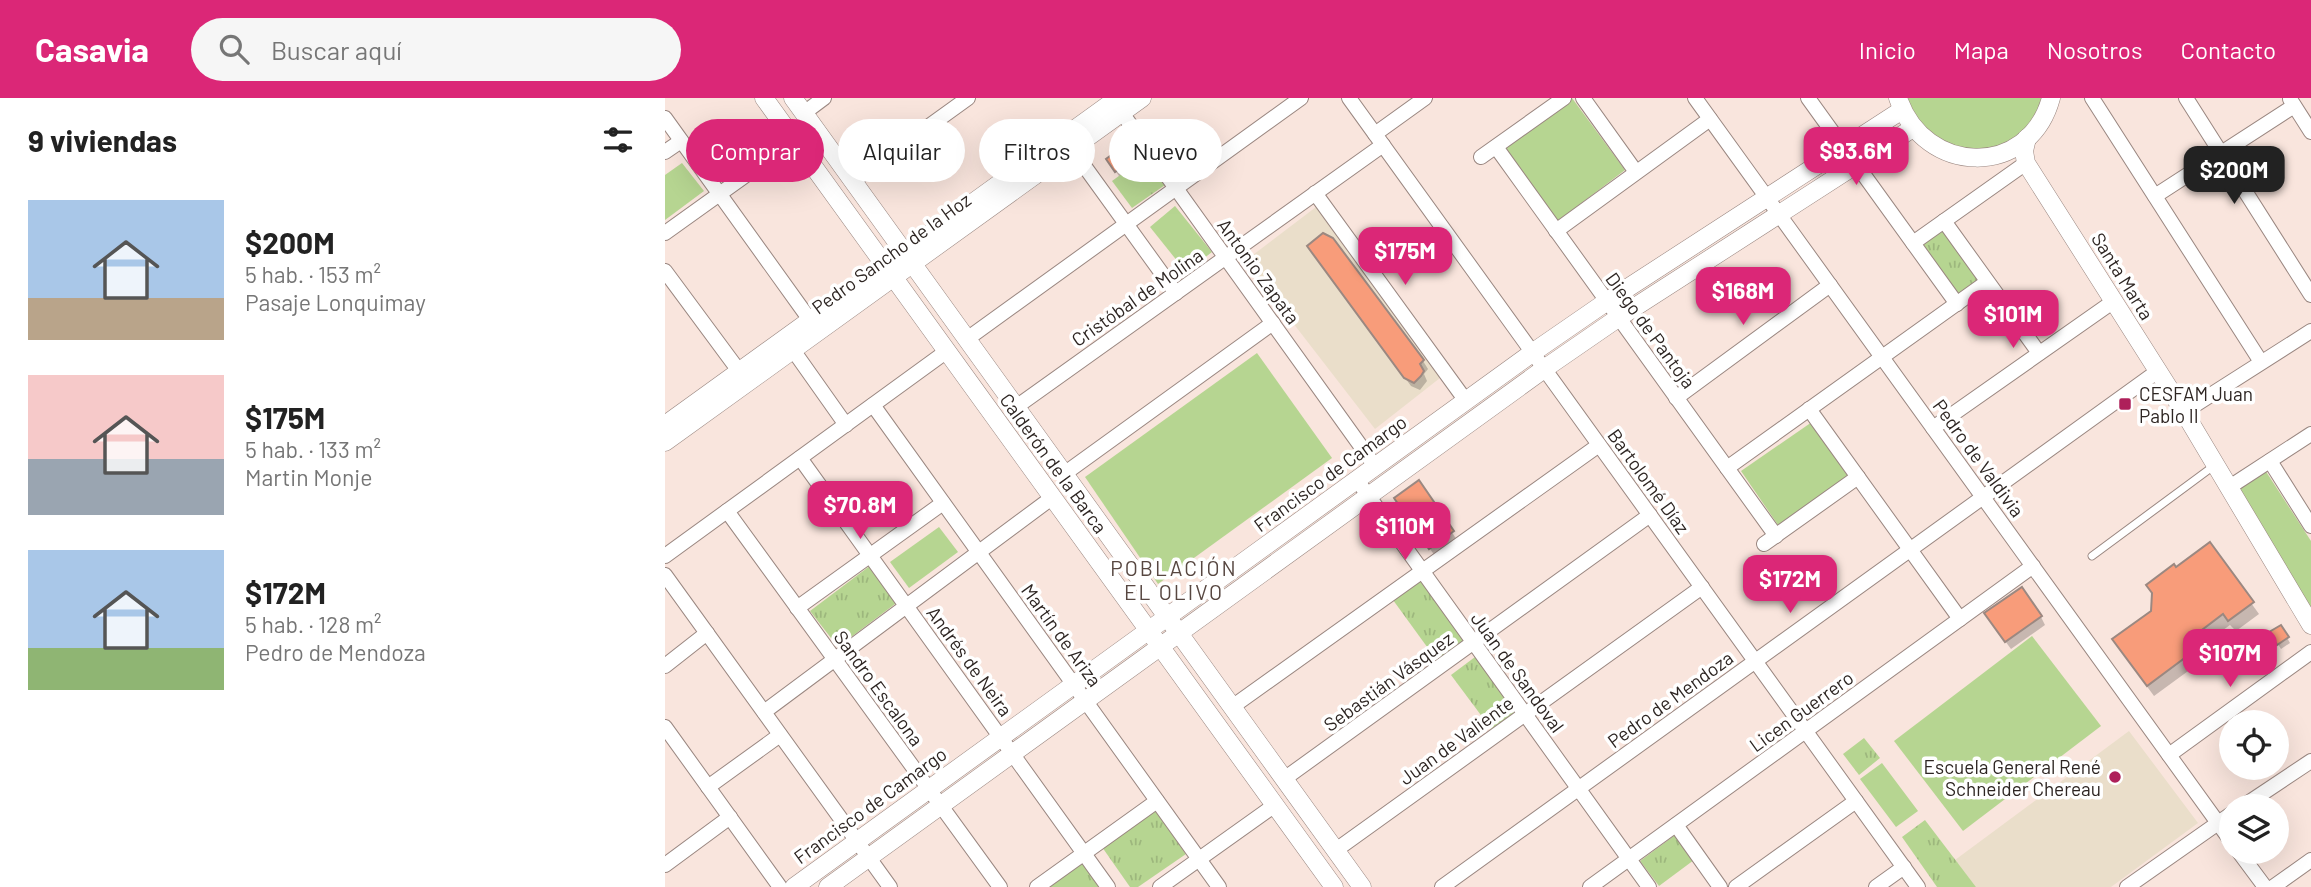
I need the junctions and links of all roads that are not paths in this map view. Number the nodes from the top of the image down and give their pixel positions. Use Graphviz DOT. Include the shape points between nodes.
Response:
graph roads {
  1 [pos="764,98"];
  2 [pos="793,98"];
  3 [pos="824,98"];
  4 [pos="968,98"];
  5 [pos="1142,98"];
  6 [pos="1301,98"];
  7 [pos="1349,98"];
  8 [pos="1425,98"];
  9 [pos="1564,98"];
  10 [pos="1583,98"];
  11 [pos="1695,98"];
  12 [pos="1808,98"];
  13 [pos="2050,98"];
  14 [pos="2092,98"];
  15 [pos="2186,98"];
  16 [pos="2292,102"];
  17 [pos="1116,103"];
  18 [pos="1900,104"];
  19 [pos="804,113"];
  20 [pos="665,118"];
  21 [pos="780,119"];
  22 [pos="939,119"];
  23 [pos="1710,119"];
  24 [pos="1095,125"];
  25 [pos="1913,128"];
  26 [pos="2311,132"];
  27 [pos="2027,138"];
  28 [pos="1379,140"];
  29 [pos="681,141"];
  30 [pos="1496,147"];
  31 [pos="1844,148"];
  32 [pos="665,152"];
  33 [pos="2005,152"];
  34 [pos="2221,153"];
  35 [pos="1481,157"];
  36 [pos="838,160"];
  37 [pos="2026,163"];
  38 [pos="1856,164"];
  39 [pos="1636,172"];
  40 [pos="824,180"];
  41 [pos="1095,181"];
  42 [pos="736,182"];
  43 [pos="854,182"];
  44 [pos="1022,182"];
  45 [pos="1176,188"];
  46 [pos="1315,193"];
  47 [pos="719,194"];
  48 [pos="2155,197"];
  49 [pos="1773,206"];
  50 [pos="1944,221"];
  51 [pos="1126,224"];
  52 [pos="1556,231"];
  53 [pos="665,233"];
  54 [pos="1913,243"];
  55 [pos="1226,257"];
  56 [pos="908,258"];
  57 [pos="665,271"];
  58 [pos="890,271"];
  59 [pos="1987,282"];
  60 [pos="1830,285"];
  61 [pos="1176,293"];
  62 [pos="2311,295"];
  63 [pos="2113,301"];
  64 [pos="1606,302"];
  65 [pos="1957,304"];
  66 [pos="1618,318"];
  67 [pos="810,320"];
  68 [pos="1273,323"];
  69 [pos="2311,331"];
  70 [pos="967,339"];
  71 [pos="793,350"];
  72 [pos="947,351"];
  73 [pos="1532,353"];
  74 [pos="2039,353"];
  75 [pos="1882,357"];
  76 [pos="2261,362"];
  77 [pos="1544,369"];
  78 [pos="739,371"];
  79 [pos="2158,371"];
  80 [pos="1676,398"];
  81 [pos="1466,401"];
  82 [pos="873,405"];
  83 [pos="1016,407"];
  84 [pos="1809,409"];
  85 [pos="2184,412"];
  86 [pos="665,425"];
  87 [pos="846,425"];
  88 [pos="1933,428"];
  89 [pos="2311,434"];
  90 [pos="665,442"];
  91 [pos="1599,444"];
  92 [pos="800,458"];
  93 [pos="2270,461"];
  94 [pos="2215,465"];
  95 [pos="1375,466"];
  96 [pos="1727,468"];
  97 [pos="1064,474"];
  98 [pos="1858,477"];
  99 [pos="1357,480"];
  100 [pos="2228,488"];
  101 [pos="1369,496"];
  102 [pos="1052,497"];
  103 [pos="1983,497"];
  104 [pos="943,503"];
  105 [pos="727,511"];
  106 [pos="1650,515"];
  107 [pos="2311,526"];
  108 [pos="1910,550"];
  109 [pos="979,553"];
  110 [pos="870,555"];
  111 [pos="665,556"];
  112 [pos="2092,556"];
  113 [pos="2033,566"];
  114 [pos="1422,571"];
  115 [pos="665,575"];
  116 [pos="1702,587"];
  117 [pos="907,607"];
  118 [pos="797,608"];
  119 [pos="1167,617"];
  120 [pos="1960,619"];
  121 [pos="2311,625"];
  122 [pos="1149,630"];
  123 [pos="707,633"];
  124 [pos="1179,633"];
  125 [pos="1473,643"];
  126 [pos="1161,647"];
  127 [pos="2311,652"];
  128 [pos="835,660"];
  129 [pos="1755,661"];
  130 [pos="665,666"];
  131 [pos="1074,684"];
  132 [pos="1086,701"];
  133 [pos="1232,707"];
  134 [pos="764,712"];
  135 [pos="1525,714"];
  136 [pos="665,727"];
  137 [pos="1806,732"];
  138 [pos="781,735"];
  139 [pos="1000,737"];
  140 [pos="671,747"];
  141 [pos="1012,754"];
  142 [pos="2169,755"];
  143 [pos="2311,761"];
  144 [pos="1284,779"];
  145 [pos="708,788"];
  146 [pos="929,789"];
  147 [pos="1579,789"];
  148 [pos="2262,794"];
  149 [pos="1157,801"];
  150 [pos="1856,801"];
  151 [pos="1275,805"];
  152 [pos="941,806"];
  153 [pos="730,817"];
  154 [pos="2218,823"];
  155 [pos="1676,825"];
  156 [pos="857,841"];
  157 [pos="1335,850"];
  158 [pos="1084,853"];
  159 [pos="869,857"];
  160 [pos="1199,859"];
  161 [pos="1629,859"];
  162 [pos="2311,860"];
  163 [pos="2248,864"];
  164 [pos="665,865"];
  165 [pos="1903,867"];
  166 [pos="2142,883"];
  167 [pos="780,887"];
  168 [pos="794,887"];
  169 [pos="828,887"];
  170 [pos="890,887"];
  171 [pos="1000,887"];
  172 [pos="1037,887"];
  173 [pos="1108,887"];
  174 [pos="1160,887"];
  175 [pos="1219,887"];
  176 [pos="1334,887"];
  177 [pos="1362,887"];
  178 [pos="1442,887"];
  179 [pos="1590,887"];
  180 [pos="1649,887"];
  181 [pos="1720,887"];
  182 [pos="1736,887"];
  183 [pos="1876,887"];
  184 [pos="1918,887"];
  185 [pos="2127,887"];
  186 [pos="2265,887"];
  187 [pos="2273,887"];
  1 -- 21 [label="street, Calderón de la Barca"];
  2 -- 19 [label="street, Calderón de la Barca"];
  3 -- 19 [label="street"];
  4 -- 22 [label="street"];
  5 -- 17 [label="street, Pedro Sancho de la Hoz"];
  6 -- 45 [label="street"];
  7 -- 28 [label="street, Bartolomé Díaz"];
  8 -- 28 [label="street, Cristóbal de Molina"];
  9 -- 30 [label="street"];
  10 -- 39 [label="street"];
  11 -- 23 [label="street, Pedro de Valdivia"];
  12 -- 31 [label="street"];
  13 -- 27 [label="street, Francisco de Camargo" via="2045,115"];
  14 -- 48 [label="street"];
  15 -- 34 [label="street"];
  16 -- 26 [label="street"];
  16 -- 34 [label="street"];
  17 -- 24 [label="street, Pedro Sancho de la Hoz"];
  17 -- 45 [label="street, Antonio Zapata"];
  17 -- 56 [label="street, Pedro Sancho de la Hoz"];
  18 -- 25 [label="street, Francisco de Camargo"];
  18 -- 31 [label="street, Francisco de Camargo"];
  19 -- 36 [label="street, Calderón de la Barca"];
  20 -- 29 [label="street"];
  23 -- 39 [label="street"];
  23 -- 49 [label="street, Pedro de Valdivia"];
  25 -- 33 [label="street, Francisco de Camargo" via="1939,149 1961,157"];
  25 -- 38 [label="street, Francisco de Camargo"];
  27 -- 33 [label="street, Francisco de Camargo"];
  27 -- 37 [label="street"];
  28 -- 46 [label="street, Cristóbal de Molina"];
  28 -- 73 [label="street, Bartolomé Díaz"];
  29 -- 32 [label="street"];
  29 -- 47 [label="street"];
  30 -- 35 [label="street"];
  30 -- 52 [label="street, Diego de Pantoja"];
  31 -- 49 [label="street, Francisco de Camargo"];
  33 -- 37 [label="street"];
  34 -- 48 [label="street"];
  34 -- 62 [label="street"];
  37 -- 50 [label="street"];
  37 -- 63 [label="street, Santa Marta"];
  38 -- 49 [label="street, Francisco de Camargo"];
  38 -- 54 [label="street"];
  39 -- 52 [label="street"];
  40 -- 58 [label="street, Calderón de la Barca"];
  41 -- 51 [label="street"];
  42 -- 47 [label="street"];
  43 -- 56 [label="street, Calderón de la Barca"];
  44 -- 56 [label="street, Pedro Sancho de la Hoz"];
  45 -- 51 [label="street"];
  45 -- 55 [label="street, Antonio Zapata"];
  46 -- 55 [label="street, Cristóbal de Molina"];
  46 -- 81 [label="street"];
  47 -- 53 [label="street"];
  47 -- 67 [label="street"];
  48 -- 76 [label="street"];
  49 -- 60 [label="street, Pedro de Valdivia"];
  49 -- 64 [label="street, Francisco de Camargo"];
  49 -- 66 [label="street, Francisco de Camargo"];
  50 -- 54 [label="street"];
  50 -- 59 [label="street"];
  51 -- 61 [label="street"];
  51 -- 70 [label="street"];
  52 -- 64 [label="street, Diego de Pantoja"];
  54 -- 65 [label="street"];
  55 -- 61 [label="street, Cristóbal de Molina"];
  55 -- 68 [label="street, Antonio Zapata"];
  56 -- 58 [label="street, Pedro Sancho de la Hoz"];
  56 -- 70 [label="street, Calderón de la Barca"];
  57 -- 78 [label="street"];
  58 -- 67 [label="street, Pedro Sancho de la Hoz"];
  58 -- 71 [label="street, Pedro Sancho de la Hoz"];
  58 -- 72 [label="street, Calderón de la Barca"];
  59 -- 65 [label="street"];
  59 -- 74 [label="street"];
  60 -- 75 [label="street, Pedro de Valdivia"];
  60 -- 80 [label="street"];
  61 -- 83 [label="street, Cristóbal de Molina"];
  63 -- 74 [label="street"];
  63 -- 79 [label="street, Santa Marta"];
  64 -- 66 [label="street, Diego de Pantoja"];
  64 -- 73 [label="street, Francisco de Camargo"];
  65 -- 75 [label="street"];
  66 -- 77 [label="street, Francisco de Camargo"];
  66 -- 80 [label="street, Diego de Pantoja"];
  67 -- 78 [label="street, Pedro Sancho de la Hoz"];
  68 -- 95 [label="street, Antonio Zapata"];
  68 -- 97 [label="street"];
  69 -- 76 [label="street"];
  70 -- 83 [label="street, Calderón de la Barca"];
  71 -- 87 [label="street"];
  71 -- 90 [label="street, Pedro Sancho de la Hoz"];
  72 -- 82 [label="street"];
  72 -- 102 [label="street, Calderón de la Barca"];
  73 -- 77 [label="street, Bartolomé Díaz"];
  73 -- 81 [label="street, Francisco de Camargo"];
  74 -- 88 [label="street"];
  75 -- 84 [label="street"];
  75 -- 88 [label="street, Pedro de Valdivia"];
  76 -- 85 [label="street"];
  77 -- 91 [label="street, Bartolomé Díaz"];
  77 -- 101 [label="street, Francisco de Camargo"];
  78 -- 86 [label="street, Pedro Sancho de la Hoz"];
  79 -- 85 [label="street, Santa Marta"];
  79 -- 103 [label="street, Pedro de Mendoza"];
  80 -- 96 [label="street, Diego de Pantoja"];
  81 -- 95 [label="street, Francisco de Camargo"];
  82 -- 87 [label="street"];
  82 -- 104 [label="street, Martín de Ariza"];
  83 -- 97 [label="street, Calderón de la Barca"];
  84 -- 96 [label="street"];
  84 -- 98 [label="street"];
  85 -- 94 [label="street, Santa Marta"];
  87 -- 92 [label="street"];
  88 -- 103 [label="street, Pedro de Valdivia"];
  89 -- 93 [label="street"];
  91 -- 106 [label="street, Bartolomé Díaz"];
  91 -- 114 [label="street"];
  92 -- 105 [label="street"];
  92 -- 110 [label="street, Andrés de Neira"];
  93 -- 100 [label="street"];
  93 -- 107 [label="street"];
  94 -- 100 [label="street, Santa Marta"];
  94 -- 112 [label="lane"];
  95 -- 99 [label="street, Francisco de Camargo"];
  96 -- 98 [label="street, Diego de Pantoja" via="1770,540"];
  97 -- 119 [label="street, Calderón de la Barca"];
  98 -- 108 [label="street"];
  99 -- 101 [label="street, Juan de Sandoval"];
  99 -- 119 [label="street, Francisco de Camargo"];
  100 -- 121 [label="street, Santa Marta"];
  101 -- 114 [label="street, Juan de Sandoval"];
  101 -- 124 [label="street, Francisco de Camargo"];
  102 -- 109 [label="street"];
  102 -- 122 [label="street, Calderón de la Barca"];
  103 -- 108 [label="street, Pedro de Mendoza"];
  103 -- 113 [label="street, Pedro de Valdivia"];
  104 -- 109 [label="street, Martín de Ariza"];
  104 -- 110 [label="street"];
  105 -- 111 [label="street"];
  105 -- 118 [label="street, Sandro Escalona"];
  106 -- 116 [label="street, Bartolomé Díaz"];
  106 -- 125 [label="street, Sebastián Vásquez"];
  108 -- 120 [label="street"];
  108 -- 129 [label="street, Pedro de Mendoza"];
  109 -- 117 [label="street"];
  109 -- 131 [label="street, Martín de Ariza"];
  110 -- 117 [label="street, Andrés de Neira"];
  110 -- 118 [label="street"];
  113 -- 120 [label="street, Licen Guerrero"];
  113 -- 142 [label="street, Pedro de Valdivia"];
  114 -- 125 [label="street, Juan de Sandoval"];
  114 -- 133 [label="street"];
  115 -- 123 [label="street"];
  116 -- 129 [label="street, Bartolomé Díaz"];
  116 -- 135 [label="street, Juan de Valiente"];
  117 -- 128 [label="street"];
  117 -- 139 [label="street, Andrés de Neira"];
  118 -- 128 [label="street, Sandro Escalona"];
  119 -- 122 [label="street, Francisco de Camargo"];
  119 -- 124 [label="street, Calderón de la Barca"];
  120 -- 137 [label="street, Licen Guerrero"];
  122 -- 126 [label="street, Calderón de la Barca"];
  122 -- 131 [label="street, Francisco de Camargo"];
  123 -- 130 [label="street"];
  123 -- 134 [label="street"];
  124 -- 126 [label="street, Francisco de Camargo"];
  124 -- 133 [label="street, Calderón de la Barca"];
  125 -- 135 [label="street, Juan de Sandoval"];
  125 -- 144 [label="street, Sebastián Vásquez"];
  126 -- 132 [label="street, Francisco de Camargo"];
  126 -- 151 [label="street, Calderón de la Barca"];
  127 -- 142 [label="street"];
  128 -- 134 [label="street"];
  128 -- 146 [label="street, Sandro Escalona"];
  129 -- 137 [label="street, Bartolomé Díaz"];
  129 -- 147 [label="street, Pedro de Mendoza"];
  131 -- 132 [label="street, Martín de Ariza"];
  131 -- 139 [label="street, Francisco de Camargo"];
  132 -- 141 [label="street, Francisco de Camargo"];
  132 -- 149 [label="street, Martín de Ariza"];
  133 -- 144 [label="street, Calderón de la Barca"];
  134 -- 138 [label="street"];
  135 -- 147 [label="street, Juan de Sandoval"];
  135 -- 157 [label="street, Juan de Valiente"];
  136 -- 140 [label="street"];
  137 -- 150 [label="street, Bartolomé Díaz"];
  137 -- 155 [label="street, Licen Guerrero"];
  138 -- 145 [label="street"];
  138 -- 156 [label="street"];
  139 -- 141 [label="street, Andrés de Neira"];
  139 -- 146 [label="street, Francisco de Camargo"];
  140 -- 145 [label="street"];
  141 -- 152 [label="street, Francisco de Camargo"];
  141 -- 158 [label="street, Andrés de Neira"];
  142 -- 154 [label="street, Pedro de Valdivia"];
  143 -- 148 [label="street"];
  144 -- 157 [label="street, Calderón de la Barca"];
  145 -- 153 [label="street"];
  146 -- 152 [label="street, Sandro Escalona"];
  146 -- 156 [label="street, Francisco de Camargo"];
  147 -- 161 [label="street, Juan de Sandoval"];
  147 -- 178 [label="street, Pedro de Mendoza"];
  149 -- 158 [label="street"];
  149 -- 160 [label="street, Martín de Ariza"];
  150 -- 165 [label="street, Bartolomé Díaz"];
  150 -- 182 [label="street"];
  151 -- 160 [label="street"];
  151 -- 176 [label="street, Calderón de la Barca"];
  152 -- 159 [label="street, Francisco de Camargo"];
  152 -- 171 [label="street, Sandro Escalona"];
  153 -- 164 [label="street"];
  153 -- 167 [label="street"];
  154 -- 166 [label="street"];
  155 -- 161 [label="street, Licen Guerrero"];
  155 -- 181 [label="street"];
  156 -- 159 [label="street"];
  156 -- 168 [label="street, Francisco de Camargo"];
  157 -- 177 [label="street, Calderón de la Barca"];
  158 -- 172 [label="street"];
  158 -- 173 [label="street, Andrés de Neira"];
  159 -- 169 [label="street, Francisco de Camargo"];
  159 -- 170 [label="street"];
  160 -- 174 [label="street"];
  160 -- 175 [label="street, Martín de Ariza"];
  161 -- 179 [label="street, Licen Guerrero"];
  161 -- 180 [label="street, Juan de Sandoval"];
  162 -- 187 [label="street"];
  163 -- 186 [label="street"];
  165 -- 183 [label="street"];
  165 -- 184 [label="street, Bartolomé Díaz"];
  166 -- 185 [label="street"];
}
